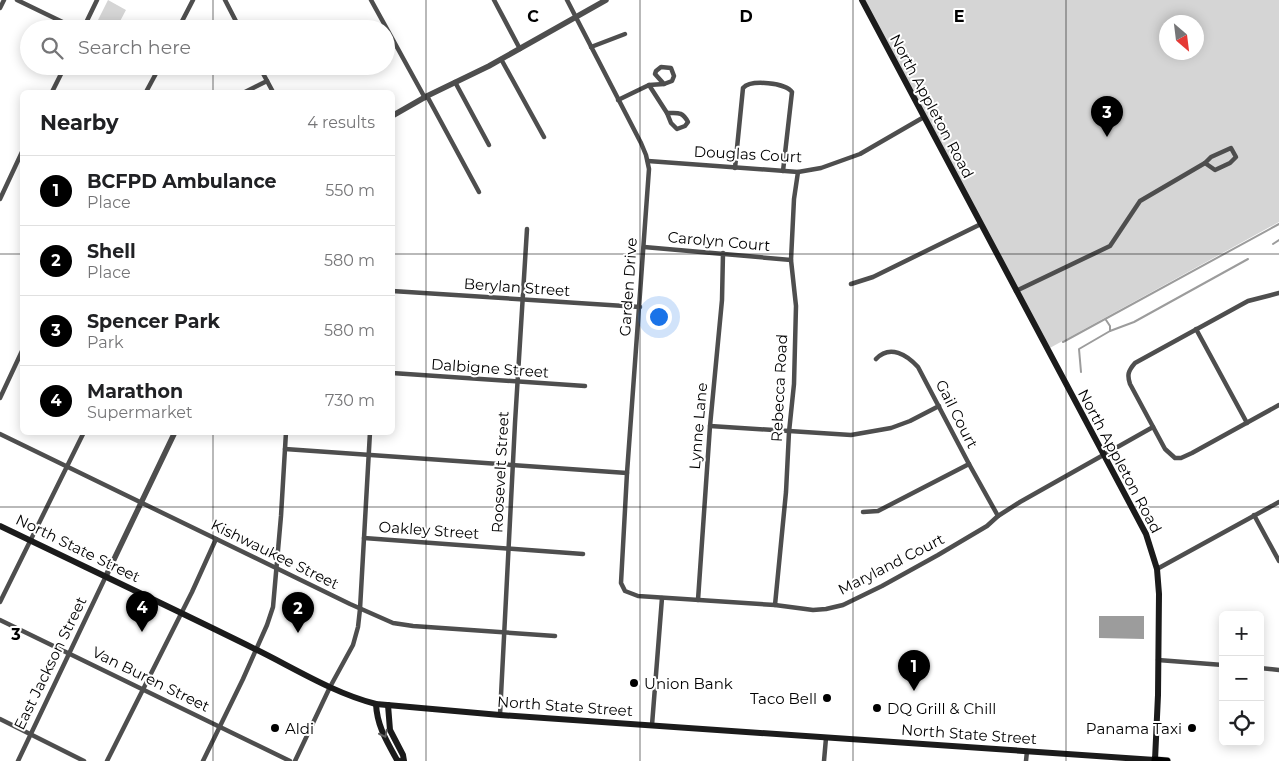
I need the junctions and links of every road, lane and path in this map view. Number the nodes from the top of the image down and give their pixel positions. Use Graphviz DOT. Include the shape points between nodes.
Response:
graph roads {
  1 [pos="4,0"];
  2 [pos="17,0"];
  3 [pos="97,0"];
  4 [pos="193,0"];
  5 [pos="225,0"];
  6 [pos="372,0"];
  7 [pos="494,0"];
  8 [pos="567,0"];
  9 [pos="606,0"];
  10 [pos="862,0"];
  11 [pos="0,8"];
  12 [pos="576,16"];
  13 [pos="58,20"];
  14 [pos="87,20"];
  15 [pos="183,20"];
  16 [pos="235,20"];
  17 [pos="383,20"];
  18 [pos="625,34"];
  19 [pos="395,41"];
  20 [pos="591,47"];
  21 [pos="520,49"];
  22 [pos="501,59"];
  23 [pos="60,75"];
  24 [pos="154,75"];
  25 [pos="264,75"];
  26 [pos="266,80"];
  27 [pos="455,82"];
  28 [pos="664,84"];
  29 [pos="649,85"];
  30 [pos="53,90"];
  31 [pos="147,90"];
  32 [pos="248,90"];
  33 [pos="272,90"];
  34 [pos="426,97"];
  35 [pos="618,100"];
  36 [pos="667,113"];
  37 [pos="395,114"];
  38 [pos="924,118"];
  39 [pos="544,137"];
  40 [pos="489,146"];
  41 [pos="20,156"];
  42 [pos="648,161"];
  43 [pos="1206,163"];
  44 [pos="735,168"];
  45 [pos="783,171"];
  46 [pos="798,172"];
  47 [pos="479,192"];
  48 [pos="0,199"];
  49 [pos="981,224"];
  50 [pos="527,229"];
  51 [pos="644,247"];
  52 [pos="723,253"];
  53 [pos="792,260"];
  54 [pos="851,284"];
  55 [pos="395,291"];
  56 [pos="1016,291"];
  57 [pos="1278,295"];
  58 [pos="522,300"];
  59 [pos="640,307"];
  60 [pos="1196,329"];
  61 [pos="20,355"];
  62 [pos="876,359"];
  63 [pos="395,373"];
  64 [pos="517,383"];
  65 [pos="585,386"];
  66 [pos="0,398"];
  67 [pos="1279,405"];
  68 [pos="939,406"];
  69 [pos="1247,423"];
  70 [pos="710,426"];
  71 [pos="1153,427"];
  72 [pos="789,432"];
  73 [pos="0,434"];
  74 [pos="83,435"];
  75 [pos="174,435"];
  76 [pos="286,435"];
  77 [pos="370,435"];
  78 [pos="285,449"];
  79 [pos="369,455"];
  80 [pos="1104,455"];
  81 [pos="969,464"];
  82 [pos="513,466"];
  83 [pos="67,467"];
  84 [pos="627,473"];
  85 [pos="141,502"];
  86 [pos="1279,502"];
  87 [pos="863,512"];
  88 [pos="1254,515"];
  89 [pos="998,516"];
  90 [pos="0,526"];
  91 [pos="364,538"];
  92 [pos="216,539"];
  93 [pos="31,541"];
  94 [pos="509,548"];
  95 [pos="583,554"];
  96 [pos="1279,561"];
  97 [pos="276,569"];
  98 [pos="1157,570"];
  99 [pos="106,576"];
  100 [pos="622,578"];
  101 [pos="662,598"];
  102 [pos="698,600"];
  103 [pos="0,602"];
  104 [pos="775,605"];
  105 [pos="360,609"];
  106 [pos="180,613"];
  107 [pos="0,620"];
  108 [pos="505,634"];
  109 [pos="555,636"];
  110 [pos="255,649"];
  111 [pos="69,653"];
  112 [pos="1158,660"];
  113 [pos="1219,665"];
  114 [pos="1264,668"];
  115 [pos="1279,670"];
  116 [pos="330,687"];
  117 [pos="143,689"];
  118 [pos="376,704"];
  119 [pos="388,705"];
  120 [pos="500,715"];
  121 [pos="0,719"];
  122 [pos="652,725"];
  123 [pos="220,726"];
  124 [pos="30,734"];
  125 [pos="826,738"];
  126 [pos="1027,751"];
  127 [pos="18,761"];
  128 [pos="84,761"];
  129 [pos="107,761"];
  130 [pos="203,761"];
  131 [pos="290,761"];
  132 [pos="295,761"];
  133 [pos="400,761"];
  134 [pos="404,761"];
  135 [pos="824,761"];
  136 [pos="1026,761"];
  137 [pos="1155,761"];
  138 [pos="1167,761"];
  1 -- 11 [label="street"];
  2 -- 13 [label="street"];
  3 -- 14 [label="street"];
  4 -- 15 [label="street"];
  5 -- 16 [label="street"];
  6 -- 17 [label="street"];
  7 -- 21 [label="street"];
  8 -- 12 [label="street, Garden Drive"];
  9 -- 12 [label="street"];
  10 -- 38 [label="main road, North Appleton Road"];
  12 -- 20 [label="street, Garden Drive"];
  12 -- 21 [label="street"];
  18 -- 20 [label="street"];
  19 -- 34 [label="street"];
  20 -- 35 [label="street, Garden Drive"];
  21 -- 22 [label="street"];
  22 -- 27 [label="street"];
  22 -- 39 [label="street"];
  23 -- 30 [label="street"];
  24 -- 31 [label="street"];
  25 -- 26 [label="street"];
  26 -- 32 [label="street"];
  26 -- 33 [label="street"];
  27 -- 34 [label="street"];
  27 -- 40 [label="street"];
  28 -- 28 [label="street" via="672,81 671,68 662,67 656,71"];
  28 -- 29 [label="street"];
  29 -- 35 [label="street"];
  29 -- 36 [label="street"];
  34 -- 37 [label="street"];
  34 -- 47 [label="street"];
  35 -- 42 [label="street, Garden Drive"];
  36 -- 36 [label="street" via="677,129 688,122 684,115"];
  38 -- 46 [label="street, Douglas Court" via="860,154 821,168"];
  38 -- 49 [label="main road, North Appleton Road"];
  41 -- 48 [label="street"];
  42 -- 44 [label="street, Douglas Court"];
  42 -- 51 [label="street, Garden Drive" via="650,177"];
  43 -- 43 [label="street" via="1215,170 1230,164 1236,157 1231,148 1211,157"];
  43 -- 56 [label="street" via="1140,202 1110,246"];
  44 -- 45 [label="street, Douglas Court"];
  44 -- 45 [label="street" via="743,88 750,83 767,84 785,86 792,92"];
  45 -- 46 [label="street, Douglas Court"];
  46 -- 53 [label="street, Rebecca Road"];
  49 -- 54 [label="street" via="873,277"];
  49 -- 56 [label="main road, North Appleton Road"];
  50 -- 58 [label="street, Roosevelt Street"];
  51 -- 52 [label="street, Carolyn Court"];
  51 -- 59 [label="street, Garden Drive"];
  52 -- 53 [label="street, Carolyn Court"];
  52 -- 70 [label="street, Lynne Lane" via="722,300"];
  53 -- 72 [label="street, Rebecca Road" via="796,306"];
  55 -- 58 [label="street, Berylan Street"];
  56 -- 80 [label="main road, North Appleton Road"];
  57 -- 60 [label="street" via="1248,301"];
  58 -- 59 [label="street, Berylan Street"];
  58 -- 64 [label="street, Roosevelt Street"];
  59 -- 84 [label="street, Garden Drive"];
  60 -- 69 [label="street"];
  60 -- 71 [label="street" via="1135,363 1128,372 1130,384"];
  61 -- 66 [label="street"];
  62 -- 68 [label="street, Gail Court" via="894,351 909,358 922,372"];
  63 -- 64 [label="street, Dalbigne Street"];
  64 -- 65 [label="street, Dalbigne Street"];
  64 -- 82 [label="street, Roosevelt Street"];
  67 -- 69 [label="street"];
  68 -- 72 [label="street" via="910,421 872,432 851,435"];
  68 -- 81 [label="street, Gail Court"];
  69 -- 71 [label="street" via="1181,458 1167,452"];
  70 -- 72 [label="street"];
  70 -- 102 [label="street, Lynne Lane"];
  71 -- 80 [label="street, Maryland Court"];
  72 -- 104 [label="street, Rebecca Road"];
  73 -- 83 [label="street, Kishwaukee Street"];
  74 -- 83 [label="street"];
  75 -- 85 [label="street"];
  76 -- 78 [label="street"];
  77 -- 79 [label="street"];
  78 -- 79 [label="street"];
  78 -- 97 [label="street"];
  79 -- 82 [label="street"];
  79 -- 91 [label="street"];
  80 -- 89 [label="street, Maryland Court"];
  80 -- 98 [label="main road, North Appleton Road" via="1146,534"];
  81 -- 87 [label="street" via="878,511"];
  81 -- 89 [label="street, Gail Court"];
  82 -- 84 [label="street"];
  82 -- 94 [label="street, Roosevelt Street"];
  83 -- 85 [label="street, Kishwaukee Street"];
  83 -- 93 [label="street"];
  84 -- 100 [label="street, Garden Drive"];
  85 -- 92 [label="street, Kishwaukee Street"];
  85 -- 99 [label="street"];
  86 -- 88 [label="street"];
  88 -- 96 [label="street"];
  88 -- 98 [label="street"];
  89 -- 104 [label="street, Maryland Court" via="938,555 843,605 813,610"];
  90 -- 93 [label="main road, North State Street"];
  91 -- 94 [label="street, Oakley Street"];
  91 -- 105 [label="street"];
  92 -- 97 [label="street, Kishwaukee Street"];
  92 -- 106 [label="street"];
  93 -- 99 [label="main road, North State Street"];
  93 -- 103 [label="street"];
  94 -- 95 [label="street, Oakley Street"];
  94 -- 108 [label="street, Roosevelt Street"];
  97 -- 105 [label="street, Kishwaukee Street"];
  97 -- 110 [label="street" via="272,607"];
  98 -- 112 [label="main road, North Appleton Road"];
  99 -- 106 [label="main road, North State Street"];
  99 -- 111 [label="street, East Jackson Street"];
  100 -- 101 [label="street, Maryland Court" via="623,589 632,595"];
  101 -- 102 [label="street, Maryland Court"];
  101 -- 122 [label="street"];
  102 -- 104 [label="street, Maryland Court"];
  105 -- 108 [label="street, Kishwaukee Street" via="393,623"];
  105 -- 116 [label="street" via="356,638"];
  106 -- 110 [label="main road, North State Street"];
  106 -- 117 [label="street"];
  107 -- 111 [label="street, Van Buren Street"];
  108 -- 109 [label="street, Kishwaukee Street"];
  108 -- 120 [label="street, Roosevelt Street"];
  110 -- 116 [label="main road, North State Street"];
  110 -- 123 [label="street"];
  111 -- 117 [label="street, Van Buren Street"];
  111 -- 124 [label="street, East Jackson Street"];
  112 -- 113 [label="street"];
  112 -- 137 [label="main road, North Appleton Road"];
  114 -- 115 [label="street"];
  116 -- 118 [label="main road, North State Street"];
  116 -- 132 [label="street"];
  117 -- 123 [label="street, Van Buren Street"];
  117 -- 129 [label="street"];
  118 -- 119 [label="main road, North State Street"];
  118 -- 133 [label="main road, one-way" via="381,730"];
  119 -- 120 [label="main road, North State Street"];
  119 -- 134 [label="main road" via="390,730"];
  120 -- 122 [label="main road, North State Street"];
  121 -- 124 [label="street"];
  122 -- 125 [label="main road, North State Street"];
  123 -- 130 [label="street"];
  123 -- 131 [label="street, Van Buren Street"];
  124 -- 127 [label="street, East Jackson Street"];
  124 -- 128 [label="street"];
  125 -- 126 [label="main road, North State Street"];
  125 -- 135 [label="street"];
  126 -- 136 [label="street"];
  126 -- 137 [label="main road, North State Street"];
  137 -- 138 [label="main road, North State Street"];
}
